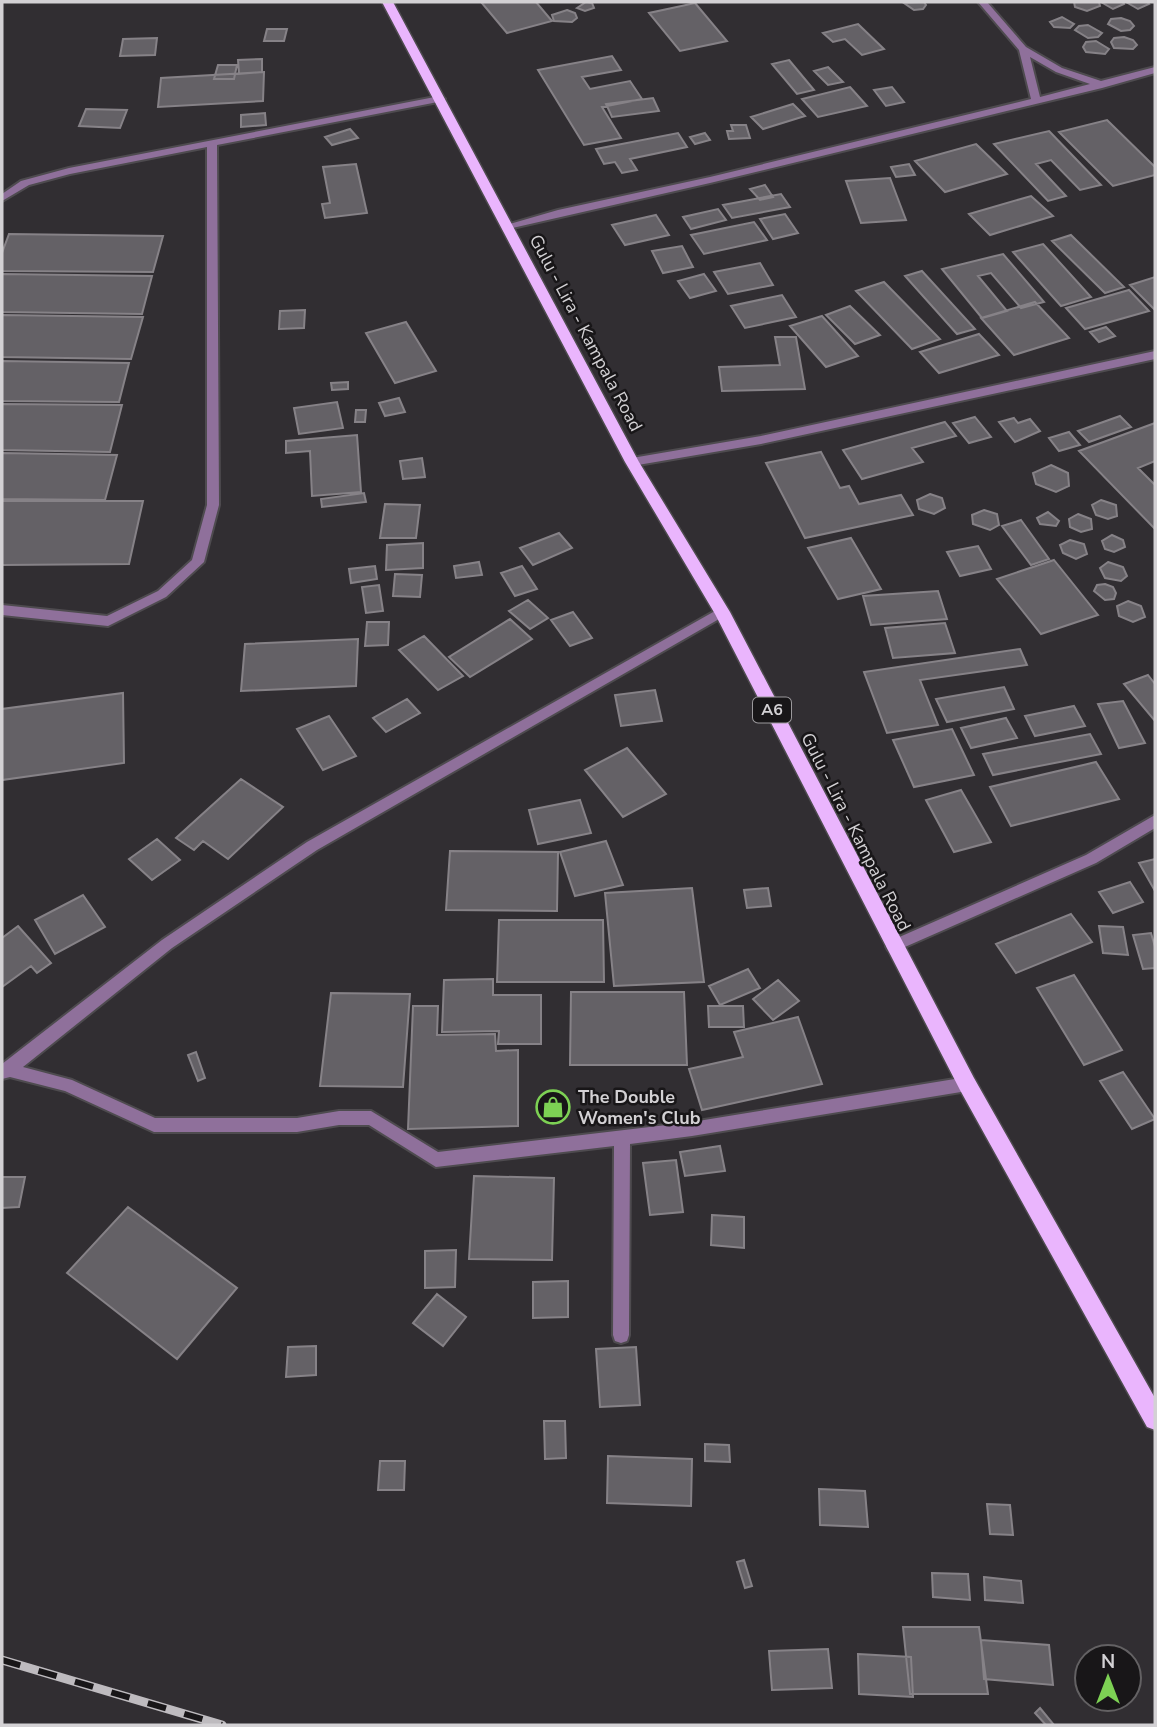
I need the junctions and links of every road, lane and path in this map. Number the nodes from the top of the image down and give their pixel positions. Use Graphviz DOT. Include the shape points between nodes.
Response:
graph roads {
  1 [pos="387,2"];
  2 [pos="982,2"];
  3 [pos="1023,49"];
  4 [pos="1155,70"];
  5 [pos="1101,85"];
  6 [pos="440,99"];
  7 [pos="1036,101"];
  8 [pos="212,144"];
  9 [pos="2,198"];
  10 [pos="508,226"];
  11 [pos="1155,355"];
  12 [pos="632,462"];
  13 [pos="2,610"];
  14 [pos="722,611"];
  15 [pos="1155,821"];
  16 [pos="893,946"];
  17 [pos="4,1072"];
  18 [pos="967,1084"];
  19 [pos="622,1138"];
  20 [pos="621,1335"];
  21 [pos="1155,1419"];
  1 -- 6 [label="main road, Gulu - Lira - Kampala Road / A6"];
  2 -- 3 [label="street"];
  3 -- 5 [label="street" via="1059,70"];
  3 -- 7 [label="street"];
  4 -- 5 [label="street"];
  5 -- 7 [label="street"];
  6 -- 8 [label="street"];
  6 -- 10 [label="main road, Gulu - Lira - Kampala Road / A6"];
  7 -- 10 [label="street"];
  8 -- 9 [label="street" via="69,171 25,183"];
  8 -- 13 [label="street" via="213,505 198,562 162,594 108,621"];
  10 -- 12 [label="main road, Gulu - Lira - Kampala Road / A6"];
  11 -- 12 [label="street" via="761,440"];
  12 -- 14 [label="main road, Gulu - Lira - Kampala Road / A6"];
  14 -- 16 [label="main road, Gulu - Lira - Kampala Road / A6"];
  14 -- 17 [label="street" via="312,846 167,944"];
  15 -- 16 [label="street" via="1091,859"];
  16 -- 18 [label="main road, Gulu - Lira - Kampala Road / A6"];
  17 -- 19 [label="street" via="67,1085 154,1125 297,1125 371,1118 436,1160"];
  18 -- 19 [label="street"];
  18 -- 21 [label="main road, Gulu - Lira - Kampala Road / A6"];
  19 -- 20 [label="street"];
}
